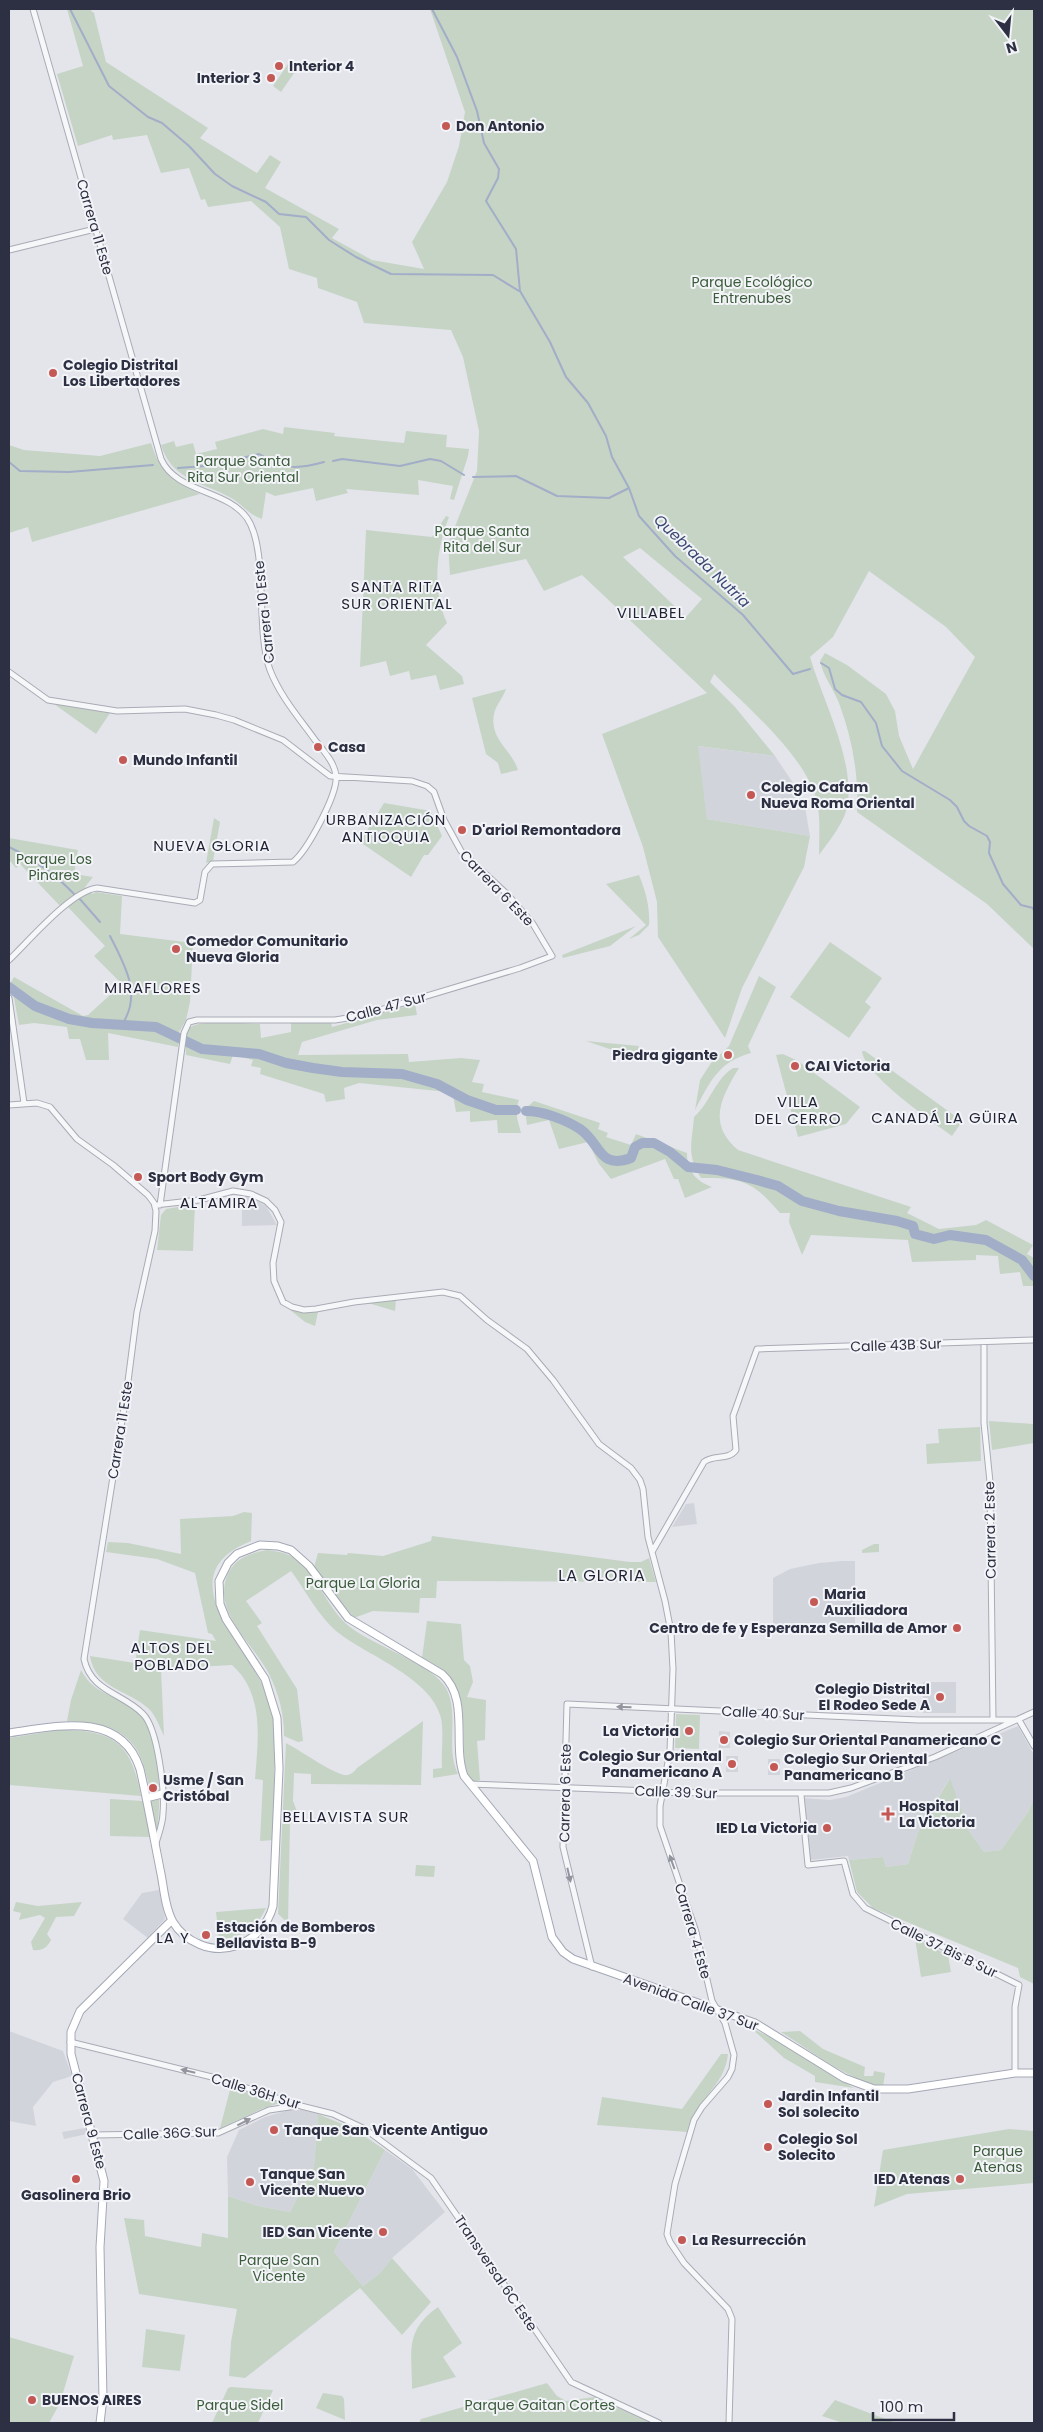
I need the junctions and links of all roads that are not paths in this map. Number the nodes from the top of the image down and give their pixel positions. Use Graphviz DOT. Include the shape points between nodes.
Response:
graph roads {
  1 [pos="33,9"];
  2 [pos="96,229"];
  3 [pos="9,250"];
  4 [pos="256,537"];
  5 [pos="9,672"];
  6 [pos="336,777"];
  7 [pos="552,956"];
  8 [pos="9,960"];
  9 [pos="9,998"];
  10 [pos="187,1026"];
  11 [pos="24,1103"];
  12 [pos="9,1105"];
  13 [pos="158,1205"];
  14 [pos="1034,1340"];
  15 [pos="984,1342"];
  16 [pos="652,1553"];
  17 [pos="567,1704"];
  18 [pos="673,1709"];
  19 [pos="1034,1712"];
  20 [pos="993,1719"];
  21 [pos="1019,1720"];
  22 [pos="9,1733"];
  23 [pos="1034,1746"];
  24 [pos="469,1784"];
  25 [pos="564,1787"];
  26 [pos="662,1792"];
  27 [pos="162,1794"];
  28 [pos="801,1795"];
  29 [pos="146,1798"];
  30 [pos="155,1846"];
  31 [pos="172,1920"];
  32 [pos="592,1967"];
  33 [pos="716,2009"];
  34 [pos="70,2042"];
  35 [pos="1015,2073"];
  36 [pos="1034,2073"];
  37 [pos="301,2106"];
  38 [pos="93,2135"];
  39 [pos="428,2174"];
  40 [pos="100,2423"];
  41 [pos="659,2423"];
  42 [pos="730,2423"];
  1 -- 2 [label="street, Carrera 11 Este"];
  2 -- 3 [label="street"];
  2 -- 4 [label="street, Carrera 11 Este" via="156,446 167,471 234,506 246,517"];
  4 -- 6 [label="street, Carrera 10 Este" via="268,666 277,685 334,767"];
  5 -- 6 [label="street" via="44,699 117,711 186,708 234,720 283,740 324,773"];
  6 -- 7 [label="street, Carrera 6 Este" via="412,780 428,786 434,792 457,845 475,866 506,892 533,924"];
  6 -- 8 [label="street" via="333,795 311,840 293,862 217,863 205,872 199,901 191,903 98,888 87,891 68,902"];
  7 -- 10 [label="street, Calle 47 Sur" via="360,1016 335,1020 197,1020"];
  9 -- 11 [label="street"];
  10 -- 13 [label="street, Carrera 11 Este"];
  11 -- 12 [label="street"];
  11 -- 13 [label="street" via="41,1104 57,1113 77,1139 123,1173"];
  13 -- 16 [label="street, Carrera 4 Este" via="240,1191 272,1206 281,1222 273,1269 276,1288 283,1302 292,1307 310,1310 443,1292 462,1297 490,1323 518,1341 540,1364 594,1438 631,1468 643,1489 646,1529"];
  13 -- 27 [label="street, Carrera 11 Este" via="137,1312 84,1656 95,1681 136,1708 149,1721 154,1734"];
  14 -- 15 [label="street, Calle 43B Sur"];
  15 -- 16 [label="street, Calle 43B Sur" via="757,1348 733,1416 736,1450 729,1456 704,1462"];
  15 -- 20 [label="street, Carrera 2 Este" via="984,1423 990,1482"];
  16 -- 18 [label="street, Carrera 4 Este" via="670,1626"];
  18 -- 17 [label="street, Calle 40 Sur, one-way"];
  17 -- 25 [label="street, Carrera 6 Este"];
  18 -- 20 [label="street, Calle 40 Sur" via="918,1720"];
  18 -- 26 [label="street, Carrera 4 Este" via="670,1751"];
  19 -- 21 [label="street, Calle 39 Sur"];
  20 -- 21 [label="street, Calle 40 Sur"];
  21 -- 23 [label="street"];
  21 -- 28 [label="street, Calle 39 Sur" via="954,1750 852,1788 830,1794"];
  22 -- 29 [label="main road" via="79,1725 122,1739 138,1763"];
  24 -- 25 [label="street, Calle 39 Sur"];
  24 -- 31 [label="main road" via="459,1760 458,1710 449,1681 348,1618 300,1555 270,1545 245,1550 228,1563 219,1581 220,1604 226,1619 265,1679 277,1718 279,1769 271,1914 252,1938 223,1949 190,1940"];
  24 -- 32 [label="main road, Avenida Calle 37 Sur" via="533,1861 552,1937 568,1956"];
  25 -- 26 [label="street, Calle 39 Sur"];
  25 -- 32 [label="street, Carrera 6 Este, one-way" via="563,1847"];
  26 -- 28 [label="street, Calle 39 Sur"];
  33 -- 26 [label="street, Carrera 4 Este, one-way" via="693,1924 660,1826"];
  27 -- 29 [label="main road"];
  27 -- 30 [label="street" via="163,1817"];
  28 -- 35 [label="street, Calle 37 Bis B Sur" via="808,1865 844,1860 853,1894 869,1910 1019,1985 1015,2007"];
  29 -- 30 [label="main road"];
  30 -- 31 [label="main road"];
  31 -- 34 [label="main road, Carrera 9 Este" via="80,2011 72,2026"];
  32 -- 33 [label="main road, Avenida Calle 37 Sur"];
  33 -- 35 [label="main road, Avenida Calle 37 Sur" via="755,2023 844,2078 874,2089 908,2089"];
  33 -- 42 [label="street, Carrera 4 Este" via="728,2029 734,2054 732,2069 694,2120 675,2184 667,2234 684,2263 728,2309 732,2318"];
  37 -- 34 [label="street, Calle 36H Sur, one-way" via="220,2079"];
  34 -- 38 [label="main road, Carrera 9 Este" via="70,2054"];
  35 -- 36 [label="main road, Avenida Calle 37 Sur"];
  38 -- 37 [label="street, Calle 36G Sur, one-way" via="218,2133 269,2110"];
  37 -- 39 [label="street, Calle 36H Sur" via="353,2122"];
  38 -- 40 [label="main road, Carrera 9 Este" via="104,2182 100,2248 103,2398"];
  39 -- 41 [label="street, Transversal 6C Este" via="564,2373 576,2385"];
}
